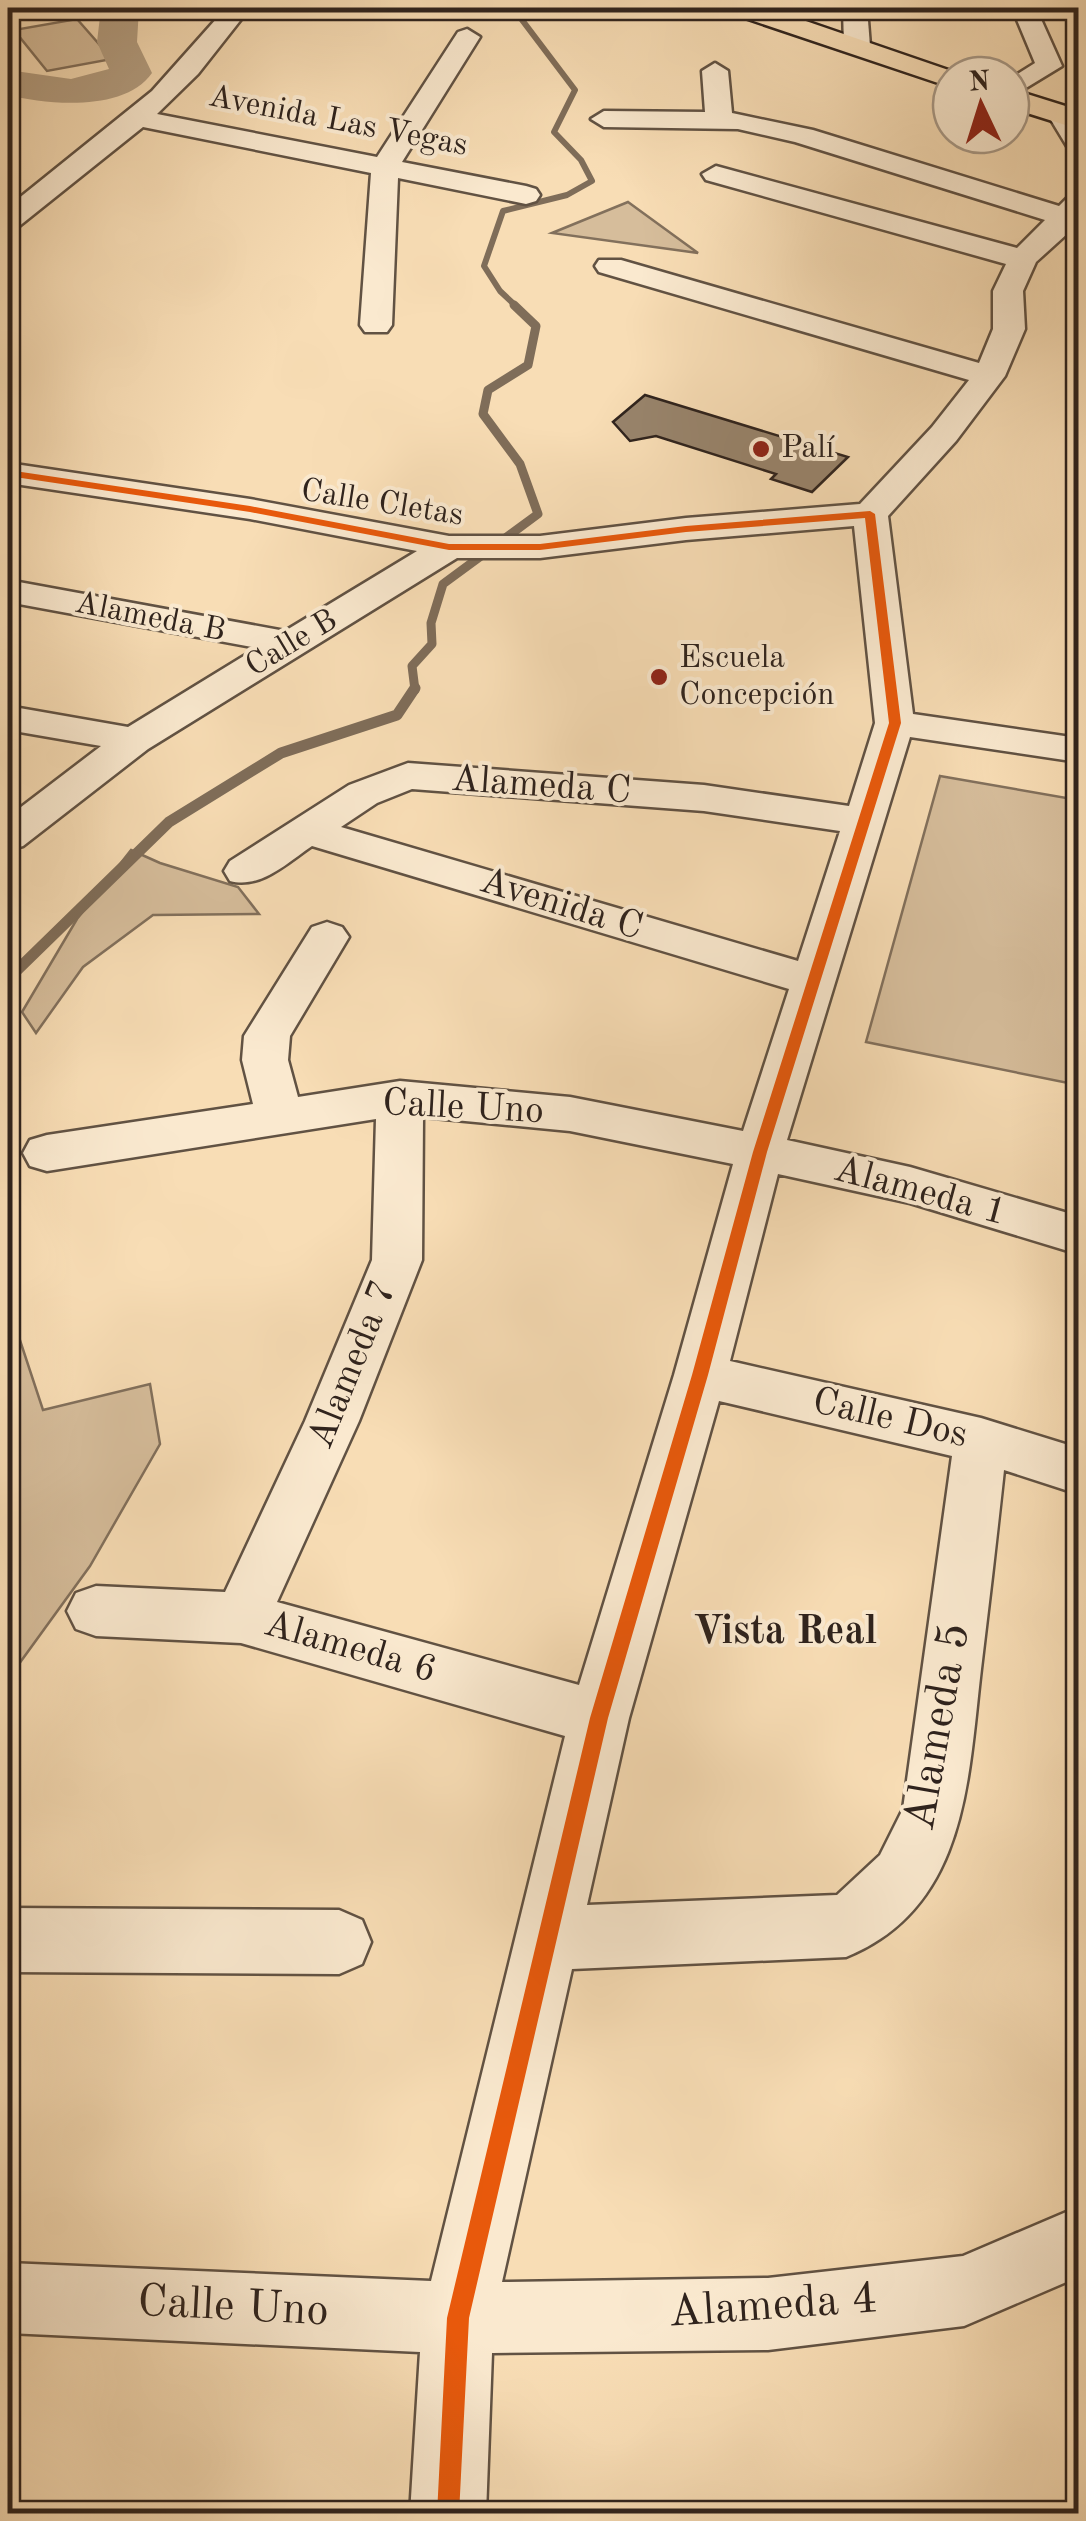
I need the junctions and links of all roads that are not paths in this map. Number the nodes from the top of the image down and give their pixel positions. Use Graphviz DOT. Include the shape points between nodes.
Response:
graph roads {
  1 [pos="59,8"];
  2 [pos="238,8"];
  3 [pos="744,8"];
  4 [pos="855,8"];
  5 [pos="1024,8"];
  6 [pos="8,9"];
  7 [pos="467,37"];
  8 [pos="856,46"];
  9 [pos="714,71"];
  10 [pos="931,71"];
  11 [pos="1031,77"];
  12 [pos="1031,104"];
  13 [pos="1070,117"];
  14 [pos="137,118"];
  15 [pos="604,119"];
  16 [pos="719,120"];
  17 [pos="1078,142"];
  18 [pos="386,167"];
  19 [pos="716,174"];
  20 [pos="526,195"];
  21 [pos="1073,210"];
  22 [pos="12,212"];
  23 [pos="772,219"];
  24 [pos="1023,259"];
  25 [pos="610,266"];
  26 [pos="944,267"];
  27 [pos="976,279"];
  28 [pos="1008,291"];
  29 [pos="376,326"];
  30 [pos="769,339"];
  31 [pos="990,376"];
  32 [pos="894,381"];
  33 [pos="930,393"];
  34 [pos="965,405"];
  35 [pos="8,472"];
  36 [pos="870,514"];
  37 [pos="449,547"];
  38 [pos="8,591"];
  39 [pos="294,644"];
  40 [pos="8,718"];
  41 [pos="894,723"];
  42 [pos="134,740"];
  43 [pos="1078,750"];
  44 [pos="863,821"];
  45 [pos="307,831"];
  46 [pos="8,836"];
  47 [pos="246,871"];
  48 [pos="327,937"];
  49 [pos="815,980"];
  50 [pos="400,1098"];
  51 [pos="278,1116"];
  52 [pos="760,1152"];
  53 [pos="47,1153"];
  54 [pos="1078,1236"];
  55 [pos="700,1375"];
  56 [pos="982,1440"];
  57 [pos="1078,1470"];
  58 [pos="96,1611"];
  59 [pos="241,1618"];
  60 [pos="599,1718"];
  61 [pos="550,1938"];
  62 [pos="8,1940"];
  63 [pos="339,1942"];
  64 [pos="1078,2242"];
  65 [pos="8,2298"];
  66 [pos="458,2318"];
  67 [pos="448,2514"];
  1 -- 6 [label="street"];
  2 -- 14 [label="street" via="210,47"];
  3 -- 8 [label="main road"];
  4 -- 8 [label="street"];
  5 -- 11 [label="street" via="1049,66"];
  7 -- 18 [label="street"];
  8 -- 10 [label="main road"];
  9 -- 16 [label="street"];
  12 -- 13 [label="main road"];
  13 -- 17 [label="street"];
  14 -- 18 [label="street, Avenida Las Vegas"];
  14 -- 22 [label="street"];
  15 -- 16 [label="street"];
  16 -- 21 [label="street" via="803,136"];
  18 -- 20 [label="street, Avenida Las Vegas"];
  18 -- 29 [label="street"];
  19 -- 24 [label="street"];
  21 -- 24 [label="street"];
  23 -- 26 [label="street" via="870,236"];
  24 -- 28 [label="street"];
  25 -- 31 [label="street"];
  27 -- 28 [label="street"];
  28 -- 31 [label="street" via="1008,328"];
  30 -- 32 [label="street"];
  31 -- 34 [label="street"];
  33 -- 34 [label="street"];
  34 -- 36 [label="street"];
  35 -- 37 [label="street, Calle Cletas"];
  36 -- 37 [label="street, Calle Cletas" via="540,547"];
  36 -- 41 [label="street"];
  37 -- 39 [label="street, Calle B"];
  38 -- 39 [label="street, Alameda B"];
  39 -- 42 [label="street, Calle B"];
  40 -- 42 [label="street"];
  41 -- 43 [label="street"];
  41 -- 44 [label="street"];
  42 -- 46 [label="street, Calle B"];
  44 -- 45 [label="street, Alameda C" via="704,798 408,776 363,794"];
  44 -- 49 [label="street"];
  45 -- 47 [label="street, Alameda C"];
  45 -- 49 [label="street, Avenida C"];
  48 -- 51 [label="street" via="266,1036"];
  49 -- 52 [label="street"];
  50 -- 51 [label="street, Calle Uno"];
  50 -- 52 [label="street, Calle Uno" via="570,1114"];
  50 -- 59 [label="street, Alameda 7" via="397,1260"];
  51 -- 53 [label="street, Calle Uno"];
  52 -- 54 [label="street, Alameda 1" via="910,1185"];
  52 -- 55 [label="street"];
  55 -- 56 [label="street, Calle Dos"];
  55 -- 60 [label="street"];
  56 -- 57 [label="street, Calle Dos"];
  56 -- 61 [label="street, Alameda 5" via="934,1809 915,1858 880,1906 846,1926"];
  58 -- 59 [label="street, Alameda 6"];
  59 -- 60 [label="street, Alameda 6"];
  60 -- 61 [label="street"];
  61 -- 66 [label="street"];
  62 -- 63 [label="street"];
  64 -- 66 [label="street, Alameda 4" via="964,2291 768,2314"];
  65 -- 66 [label="street, Calle Uno"];
  66 -- 67 [label="street"];
}
